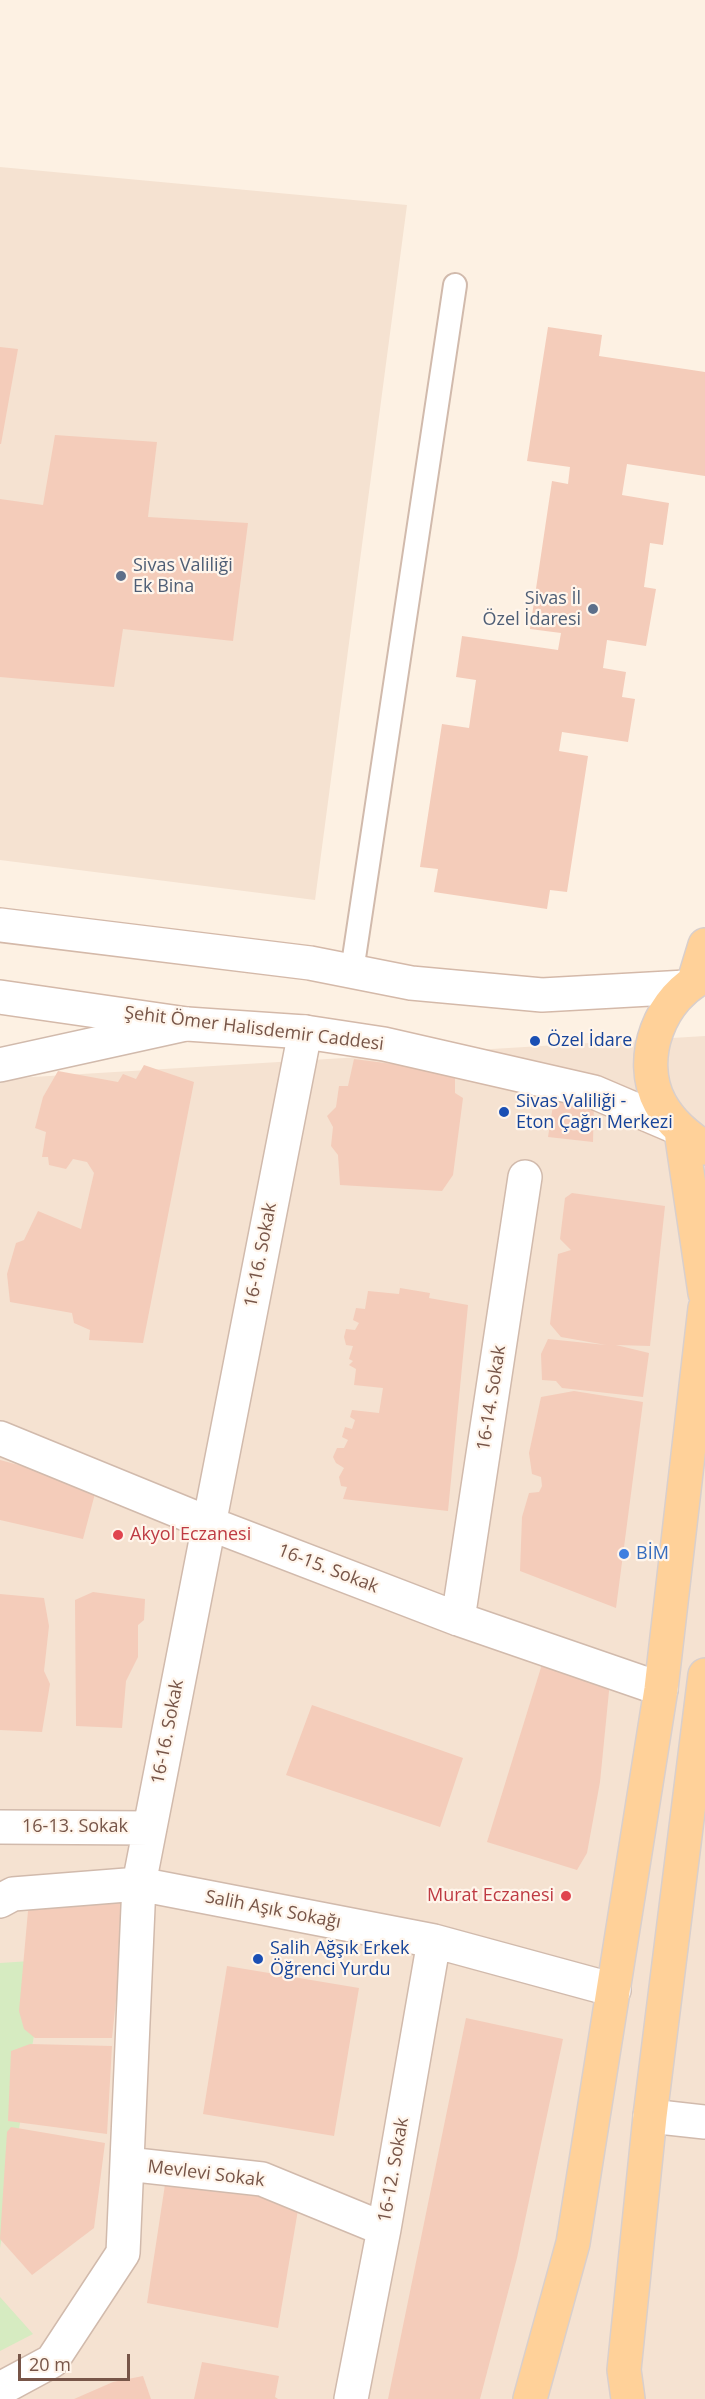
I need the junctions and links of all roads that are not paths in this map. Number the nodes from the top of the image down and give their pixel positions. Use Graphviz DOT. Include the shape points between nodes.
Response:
graph roads {
  1 [pos="455,285"];
  2 [pos="0,925"];
  3 [pos="705,945"];
  4 [pos="352,971"];
  5 [pos="695,982"];
  6 [pos="0,997"];
  7 [pos="188,1024"];
  8 [pos="305,1032"];
  9 [pos="0,1065"];
  10 [pos="687,1136"];
  11 [pos="525,1177"];
  12 [pos="705,1293"];
  13 [pos="705,1308"];
  14 [pos="0,1438"];
  15 [pos="208,1523"];
  16 [pos="458,1619"];
  17 [pos="705,1675"];
  18 [pos="661,1689"];
  19 [pos="0,1827"];
  20 [pos="150,1828"];
  21 [pos="139,1884"];
  22 [pos="0,1901"];
  23 [pos="434,1941"];
  24 [pos="614,1990"];
  25 [pos="650,2116"];
  26 [pos="705,2121"];
  27 [pos="127,2164"];
  28 [pos="384,2229"];
  29 [pos="0,2389"];
  30 [pos="351,2399"];
  31 [pos="530,2399"];
  32 [pos="627,2399"];
  1 -- 4 [label="lane"];
  2 -- 4 [label="street"];
  3 -- 5 [label="main road"];
  4 -- 5 [label="street" via="411,982 542,995"];
  5 -- 10 [label="main road" via="665,1011 653,1040 651,1071 659,1101"];
  6 -- 7 [label="street, Şehit Ömer Halisdemir Caddesi"];
  7 -- 8 [label="street, Şehit Ömer Halisdemir Caddesi"];
  7 -- 9 [label="street"];
  8 -- 10 [label="street, Şehit Ömer Halisdemir Caddesi" via="384,1044 594,1092"];
  8 -- 15 [label="street, 16-16. Sokak"];
  10 -- 12 [label="main road"];
  11 -- 16 [label="street, 16-14. Sokak"];
  13 -- 18 [label="main road"];
  14 -- 15 [label="street, 16-15. Sokak"];
  15 -- 16 [label="street, 16-15. Sokak"];
  15 -- 20 [label="street, 16-16. Sokak"];
  16 -- 18 [label="street, 16-15. Sokak"];
  17 -- 25 [label="main road"];
  18 -- 24 [label="main road"];
  19 -- 20 [label="street, 16-13. Sokak"];
  20 -- 21 [label="street, 16-16. Sokak"];
  21 -- 22 [label="street, Salih Aşık Sokağı" via="13,1894"];
  21 -- 23 [label="street, Salih Aşık Sokağı"];
  21 -- 27 [label="street, 16-16. Sokak"];
  23 -- 24 [label="street, Salih Aşık Sokağı"];
  23 -- 28 [label="street, 16-12. Sokak"];
  24 -- 31 [label="main road" via="573,2243"];
  25 -- 26 [label="street"];
  25 -- 32 [label="main road" via="624,2370"];
  27 -- 28 [label="street, Mevlevi Sokak" via="262,2179"];
  27 -- 29 [label="street, 16-16. Sokak" via="123,2253 52,2361"];
  28 -- 30 [label="street, 16-12. Sokak"];
}
